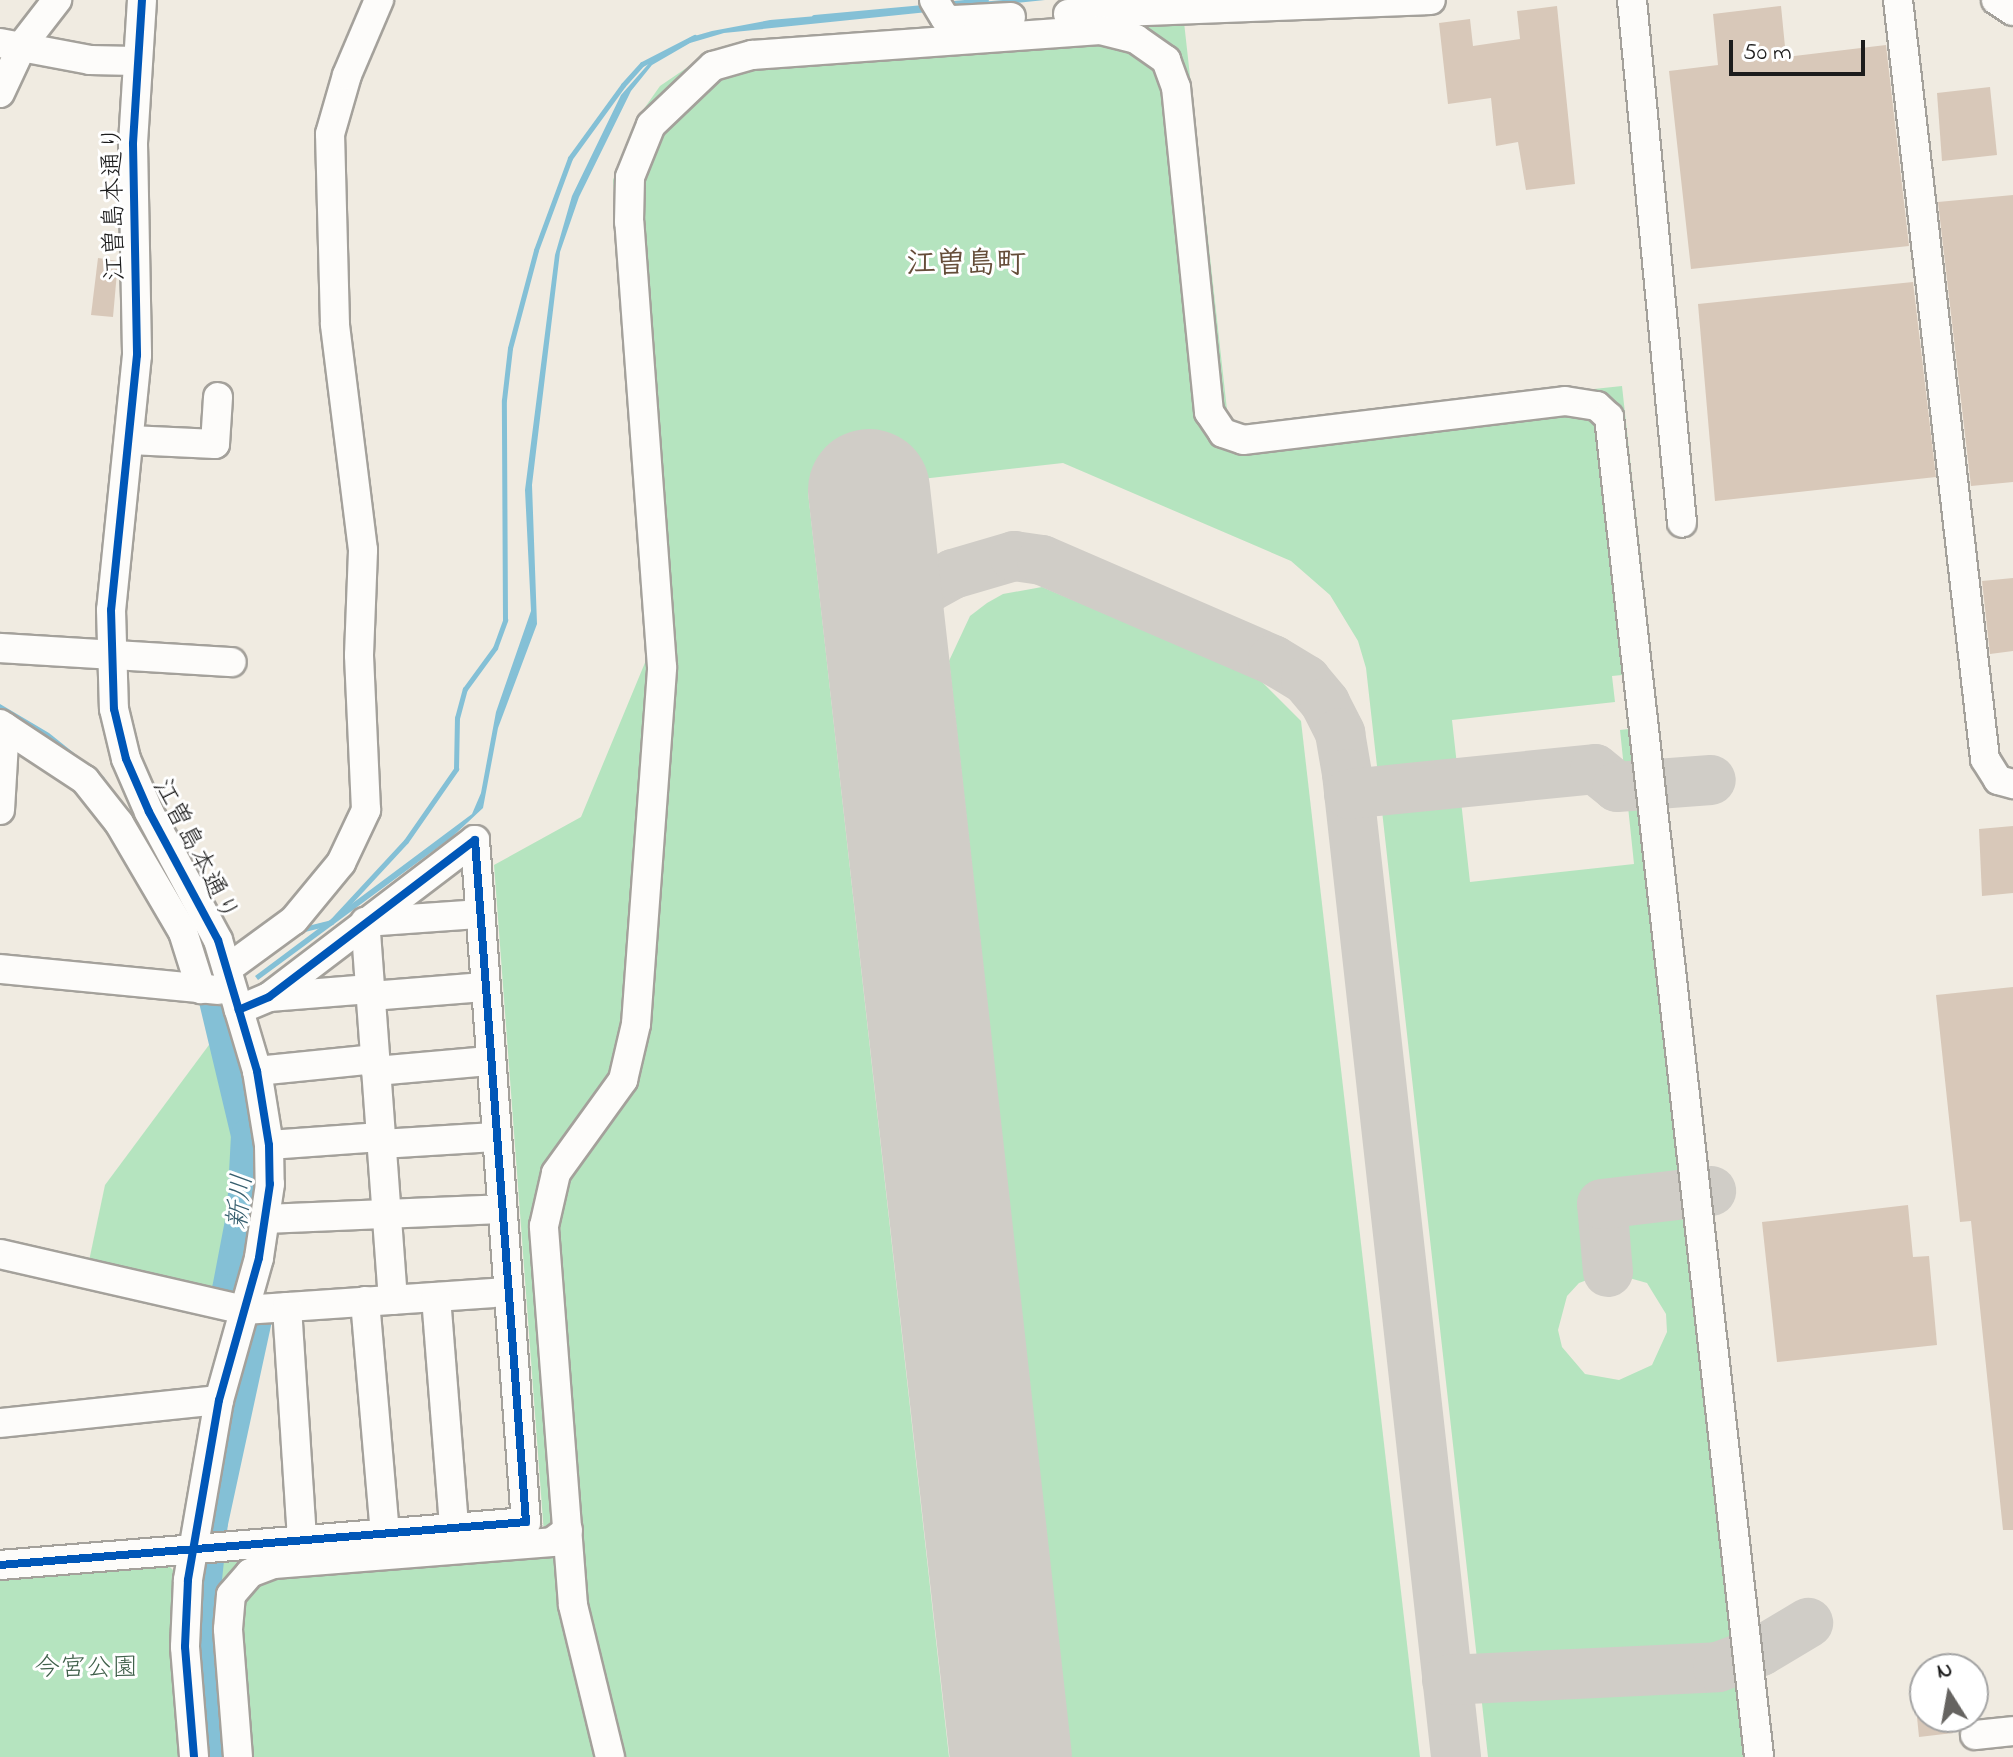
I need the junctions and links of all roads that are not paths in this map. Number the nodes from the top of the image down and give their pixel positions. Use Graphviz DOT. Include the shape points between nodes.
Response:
graph roads {
  1 [pos="57,0"];
  2 [pos="142,0"];
  3 [pos="379,0"];
  4 [pos="934,0"];
  5 [pos="1431,0"];
  6 [pos="1632,0"];
  7 [pos="1898,0"];
  8 [pos="1996,0"];
  9 [pos="2013,11"];
  10 [pos="12,44"];
  11 [pos="135,61"];
  12 [pos="0,93"];
  13 [pos="218,397"];
  14 [pos="130,440"];
  15 [pos="1682,523"];
  16 [pos="0,648"];
  17 [pos="109,654"];
  18 [pos="232,662"];
  19 [pos="2,726"];
  20 [pos="2013,784"];
  21 [pos="0,810"];
  22 [pos="478,914"];
  23 [pos="365,922"];
  24 [pos="0,969"];
  25 [pos="484,987"];
  26 [pos="201,989"];
  27 [pos="233,990"];
  28 [pos="370,993"];
  29 [pos="269,997"];
  30 [pos="489,1061"];
  31 [pos="376,1065"];
  32 [pos="257,1071"];
  33 [pos="495,1137"];
  34 [pos="381,1140"];
  35 [pos="269,1145"];
  36 [pos="501,1209"];
  37 [pos="386,1216"];
  38 [pos="265,1219"];
  39 [pos="0,1254"];
  40 [pos="507,1292"];
  41 [pos="436,1297"];
  42 [pos="379,1301"];
  43 [pos="287,1307"];
  44 [pos="244,1310"];
  45 [pos="219,1400"];
  46 [pos="0,1423"];
  47 [pos="454,1527"];
  48 [pos="568,1530"];
  49 [pos="385,1532"];
  50 [pos="302,1538"];
  51 [pos="193,1546"];
  52 [pos="0,1565"];
  53 [pos="2013,1731"];
  54 [pos="1975,1735"];
  55 [pos="194,1757"];
  56 [pos="238,1757"];
  57 [pos="610,1757"];
  58 [pos="1759,1757"];
  1 -- 10 [label="street"];
  2 -- 11 [label="street, 江曽島本通り"];
  3 -- 27 [label="street" via="347,75 330,134 335,324 363,550 359,655 366,810 341,863"];
  4 -- 5 [label="street" via="945,18 954,20"];
  6 -- 15 [label="street"];
  7 -- 20 [label="street" via="1985,759 1998,780"];
  8 -- 9 [label="street"];
  10 -- 11 [label="street" via="90,60"];
  10 -- 12 [label="street"];
  11 -- 14 [label="street, 江曽島本通り" via="137,355"];
  13 -- 14 [label="street" via="215,444"];
  14 -- 17 [label="street, 江曽島本通り"];
  16 -- 17 [label="street"];
  17 -- 18 [label="street"];
  17 -- 27 [label="street, 江曽島本通り" via="126,759 173,859 204,908"];
  19 -- 21 [label="street"];
  19 -- 26 [label="street" via="85,780 119,823 183,932"];
  22 -- 23 [label="street"];
  22 -- 23 [label="street" via="475,840"];
  22 -- 25 [label="street"];
  23 -- 28 [label="street"];
  23 -- 29 [label="street"];
  24 -- 26 [label="street"];
  25 -- 28 [label="street"];
  25 -- 30 [label="street"];
  26 -- 27 [label="street"];
  27 -- 29 [label="street"];
  27 -- 32 [label="street, 江曽島本通り"];
  28 -- 29 [label="street"];
  28 -- 31 [label="street"];
  30 -- 31 [label="street"];
  30 -- 33 [label="street"];
  31 -- 32 [label="street"];
  31 -- 34 [label="street"];
  32 -- 35 [label="street, 江曽島本通り"];
  33 -- 34 [label="street"];
  33 -- 36 [label="street"];
  34 -- 35 [label="street"];
  34 -- 37 [label="street"];
  35 -- 38 [label="street, 江曽島本通り"];
  36 -- 37 [label="street"];
  36 -- 40 [label="street"];
  37 -- 38 [label="street"];
  37 -- 42 [label="street"];
  38 -- 44 [label="street, 江曽島本通り"];
  39 -- 44 [label="street"];
  40 -- 41 [label="street"];
  40 -- 47 [label="street" via="526,1522"];
  41 -- 42 [label="street"];
  41 -- 47 [label="street"];
  42 -- 43 [label="street"];
  42 -- 49 [label="street"];
  43 -- 44 [label="street"];
  43 -- 50 [label="street"];
  44 -- 45 [label="street, 江曽島本通り"];
  45 -- 46 [label="street"];
  45 -- 51 [label="street, 江曽島本通り"];
  47 -- 49 [label="street"];
  48 -- 56 [label="street" via="552,1542 274,1564 250,1573 231,1595 228,1629"];
  48 -- 57 [label="street" via="573,1605"];
  48 -- 58 [label="street" via="544,1226 556,1173 623,1080 636,1024 662,667 630,177 651,125 713,66 752,55 1100,30 1136,39 1166,60 1176,87 1209,412 1223,433 1243,440 1565,401 1597,406 1609,417"];
  49 -- 50 [label="street"];
  50 -- 51 [label="street"];
  51 -- 52 [label="street"];
  51 -- 55 [label="street, 江曽島本通り" via="185,1626"];
  53 -- 54 [label="street"];
}
